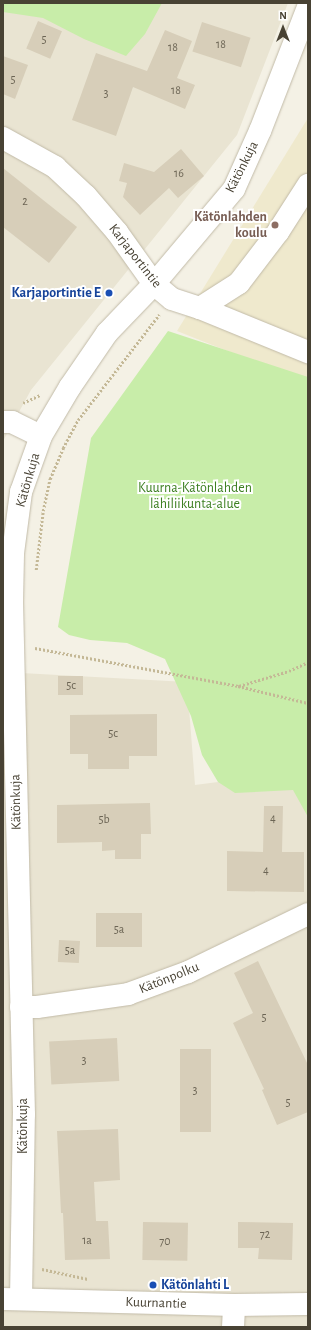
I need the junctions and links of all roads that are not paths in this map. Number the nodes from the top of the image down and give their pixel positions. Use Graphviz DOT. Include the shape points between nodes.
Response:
graph roads {
  1 [pos="307,16"];
  2 [pos="3,138"];
  3 [pos="308,185"];
  4 [pos="154,284"];
  5 [pos="200,308"];
  6 [pos="308,352"];
  7 [pos="3,422"];
  8 [pos="42,436"];
  9 [pos="308,914"];
  10 [pos="21,1007"];
  11 [pos="12,1299"];
  12 [pos="308,1304"];
  13 [pos="234,1305"];
  14 [pos="233,1327"];
  1 -- 4 [label="street, Kätönkuja" via="234,188"];
  2 -- 4 [label="street, Karjaportintie" via="55,167 86,196 117,232"];
  3 -- 5 [label="street" via="278,232 239,283"];
  4 -- 5 [label="street, Karjaportintie" via="172,299"];
  4 -- 8 [label="street, Kätönkuja" via="107,333 70,387"];
  5 -- 6 [label="street, Karjaportintie"];
  7 -- 8 [label="street" via="12,422"];
  8 -- 10 [label="street, Kätönkuja" via="22,492 13,553"];
  9 -- 10 [label="street, Kätönpolku" via="188,972 128,994"];
  10 -- 11 [label="street, Kätönkuja" via="24,1115"];
  11 -- 13 [label="street, Kuurnantie"];
  12 -- 13 [label="street, Kuurnantie"];
  13 -- 14 [label="street"];
}
